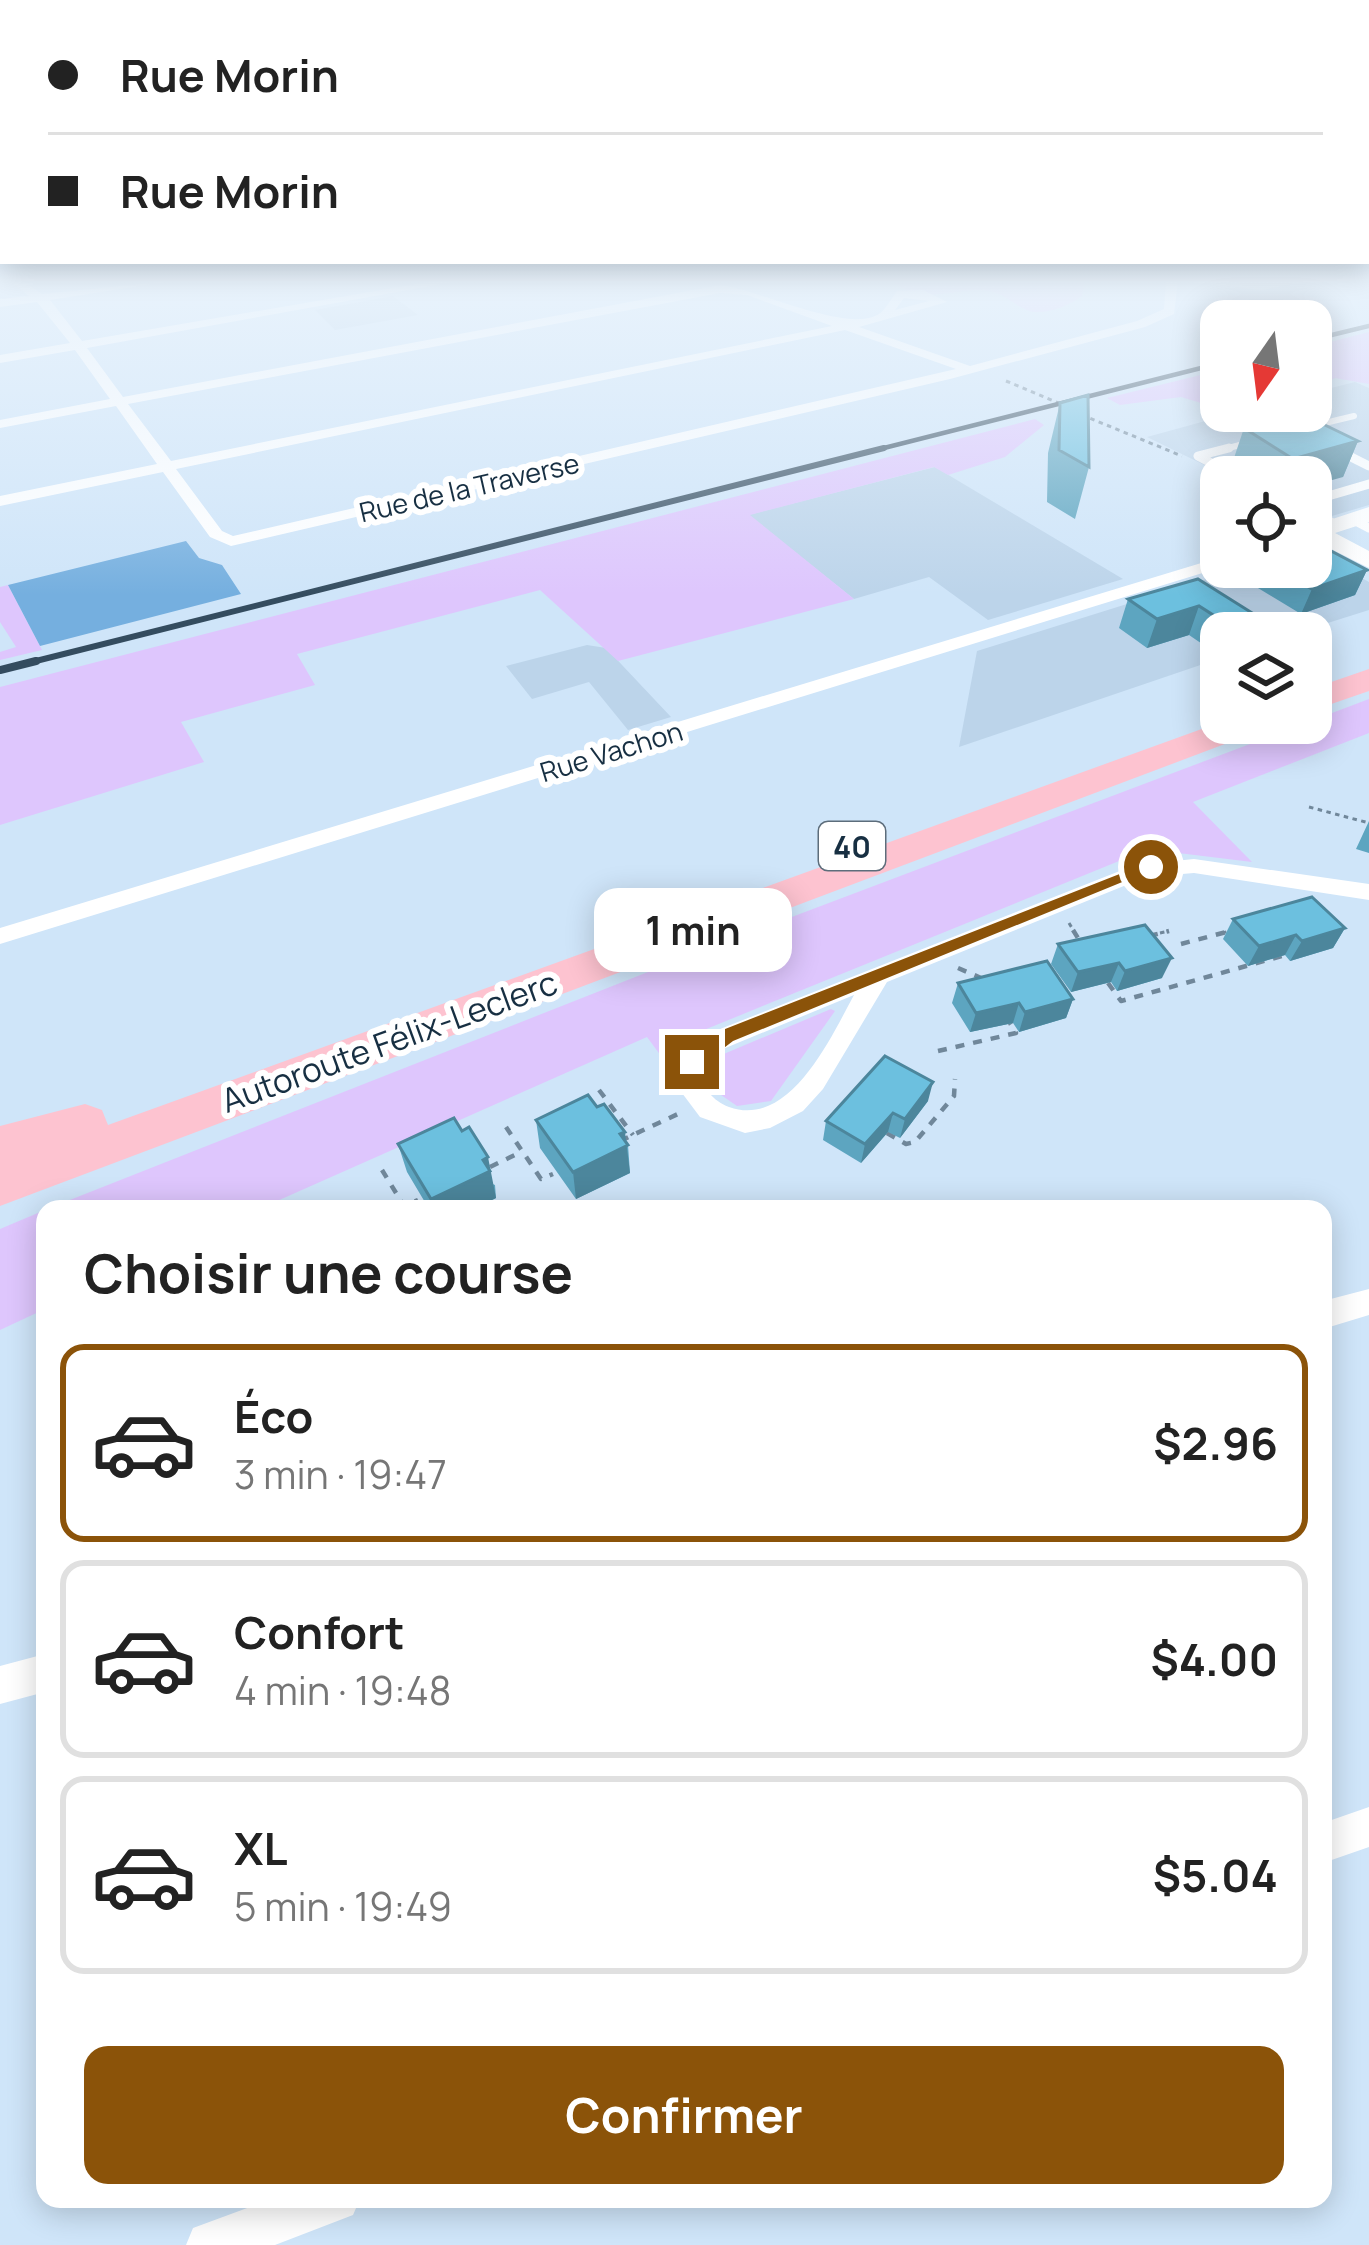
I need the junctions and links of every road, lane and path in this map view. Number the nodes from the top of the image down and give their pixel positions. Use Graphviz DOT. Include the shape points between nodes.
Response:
graph roads {
  1 [pos="108,386"];
  2 [pos="207,386"];
  3 [pos="558,386"];
  4 [pos="901,386"];
  5 [pos="1016,386"];
  6 [pos="119,402"];
  7 [pos="1354,416"];
  8 [pos="0,424"];
  9 [pos="1262,439"];
  10 [pos="1315,439"];
  11 [pos="1333,448"];
  12 [pos="1186,457"];
  13 [pos="1200,457"];
  14 [pos="1369,466"];
  15 [pos="166,467"];
  16 [pos="1369,484"];
  17 [pos="1332,495"];
  18 [pos="0,501"];
  19 [pos="1338,523"];
  20 [pos="1369,561"];
  21 [pos="1200,568"];
  22 [pos="1369,659"];
  23 [pos="1332,672"];
  24 [pos="1369,680"];
  25 [pos="1332,693"];
  26 [pos="1200,720"];
  27 [pos="1200,741"];
  28 [pos="1310,807"];
  29 [pos="1369,823"];
  30 [pos="1369,892"];
  31 [pos="1068,916"];
  32 [pos="1236,929"];
  33 [pos="1169,932"];
  34 [pos="0,936"];
  35 [pos="1132,939"];
  36 [pos="1180,944"];
  37 [pos="1088,953"];
  38 [pos="1282,956"];
  39 [pos="950,965"];
  40 [pos="877,978"];
  41 [pos="1108,983"];
  42 [pos="992,992"];
  43 [pos="1010,1023"];
  44 [pos="938,1052"];
  45 [pos="955,1079"];
  46 [pos="599,1090"];
  47 [pos="685,1111"];
  48 [pos="506,1127"];
  49 [pos="887,1133"];
  50 [pos="633,1135"];
  51 [pos="615,1144"];
  52 [pos="0,1150"];
  53 [pos="521,1152"];
  54 [pos="485,1169"];
  55 [pos="382,1171"];
  56 [pos="553,1174"];
  57 [pos="0,1185"];
  58 [pos="400,1200"];
  59 [pos="1369,1302"];
  60 [pos="1332,1312"];
  61 [pos="36,1675"];
  62 [pos="0,1685"];
  63 [pos="1369,1827"];
  64 [pos="1332,1840"];
  65 [pos="312,2208"];
  66 [pos="210,2245"];
  1 -- 6 [label="street"];
  2 -- 6 [label="street"];
  3 -- 15 [label="street"];
  4 -- 15 [label="street, Rue de la Traverse" via="226,540"];
  5 -- 12 [label="path"];
  6 -- 8 [label="street"];
  6 -- 15 [label="street"];
  7 -- 10 [label="lane" via="1297,430"];
  9 -- 13 [label="lane"];
  11 -- 14 [label="lane"];
  15 -- 18 [label="street"];
  16 -- 17 [label="lane"];
  19 -- 20 [label="street"];
  21 -- 34 [label="street, Rue Vachon"];
  22 -- 23 [label="highway"];
  24 -- 25 [label="highway"];
  26 -- 52 [label="highway, Autoroute Félix-Leclerc / 40"];
  27 -- 57 [label="highway, Autoroute Félix-Leclerc / 40"];
  28 -- 29 [label="path"];
  30 -- 40 [label="street" via="1159,866"];
  31 -- 37 [label="path"];
  32 -- 36 [label="path"];
  33 -- 35 [label="path"];
  38 -- 41 [label="path" via="1121,1001"];
  39 -- 42 [label="path" via="983,978"];
  40 -- 40 [label="street" via="707,1046 690,1069 694,1095 740,1121 786,1111"];
  43 -- 44 [label="path" via="1016,1034"];
  45 -- 49 [label="path" via="954,1096 915,1142"];
  46 -- 50 [label="path"];
  47 -- 50 [label="path"];
  48 -- 53 [label="path"];
  50 -- 51 [label="path"];
  53 -- 54 [label="path"];
  53 -- 56 [label="path" via="541,1179"];
  55 -- 58 [label="path"];
  59 -- 60 [label="street"];
  61 -- 62 [label="street"];
  63 -- 64 [label="street"];
  65 -- 66 [label="street"];
}
